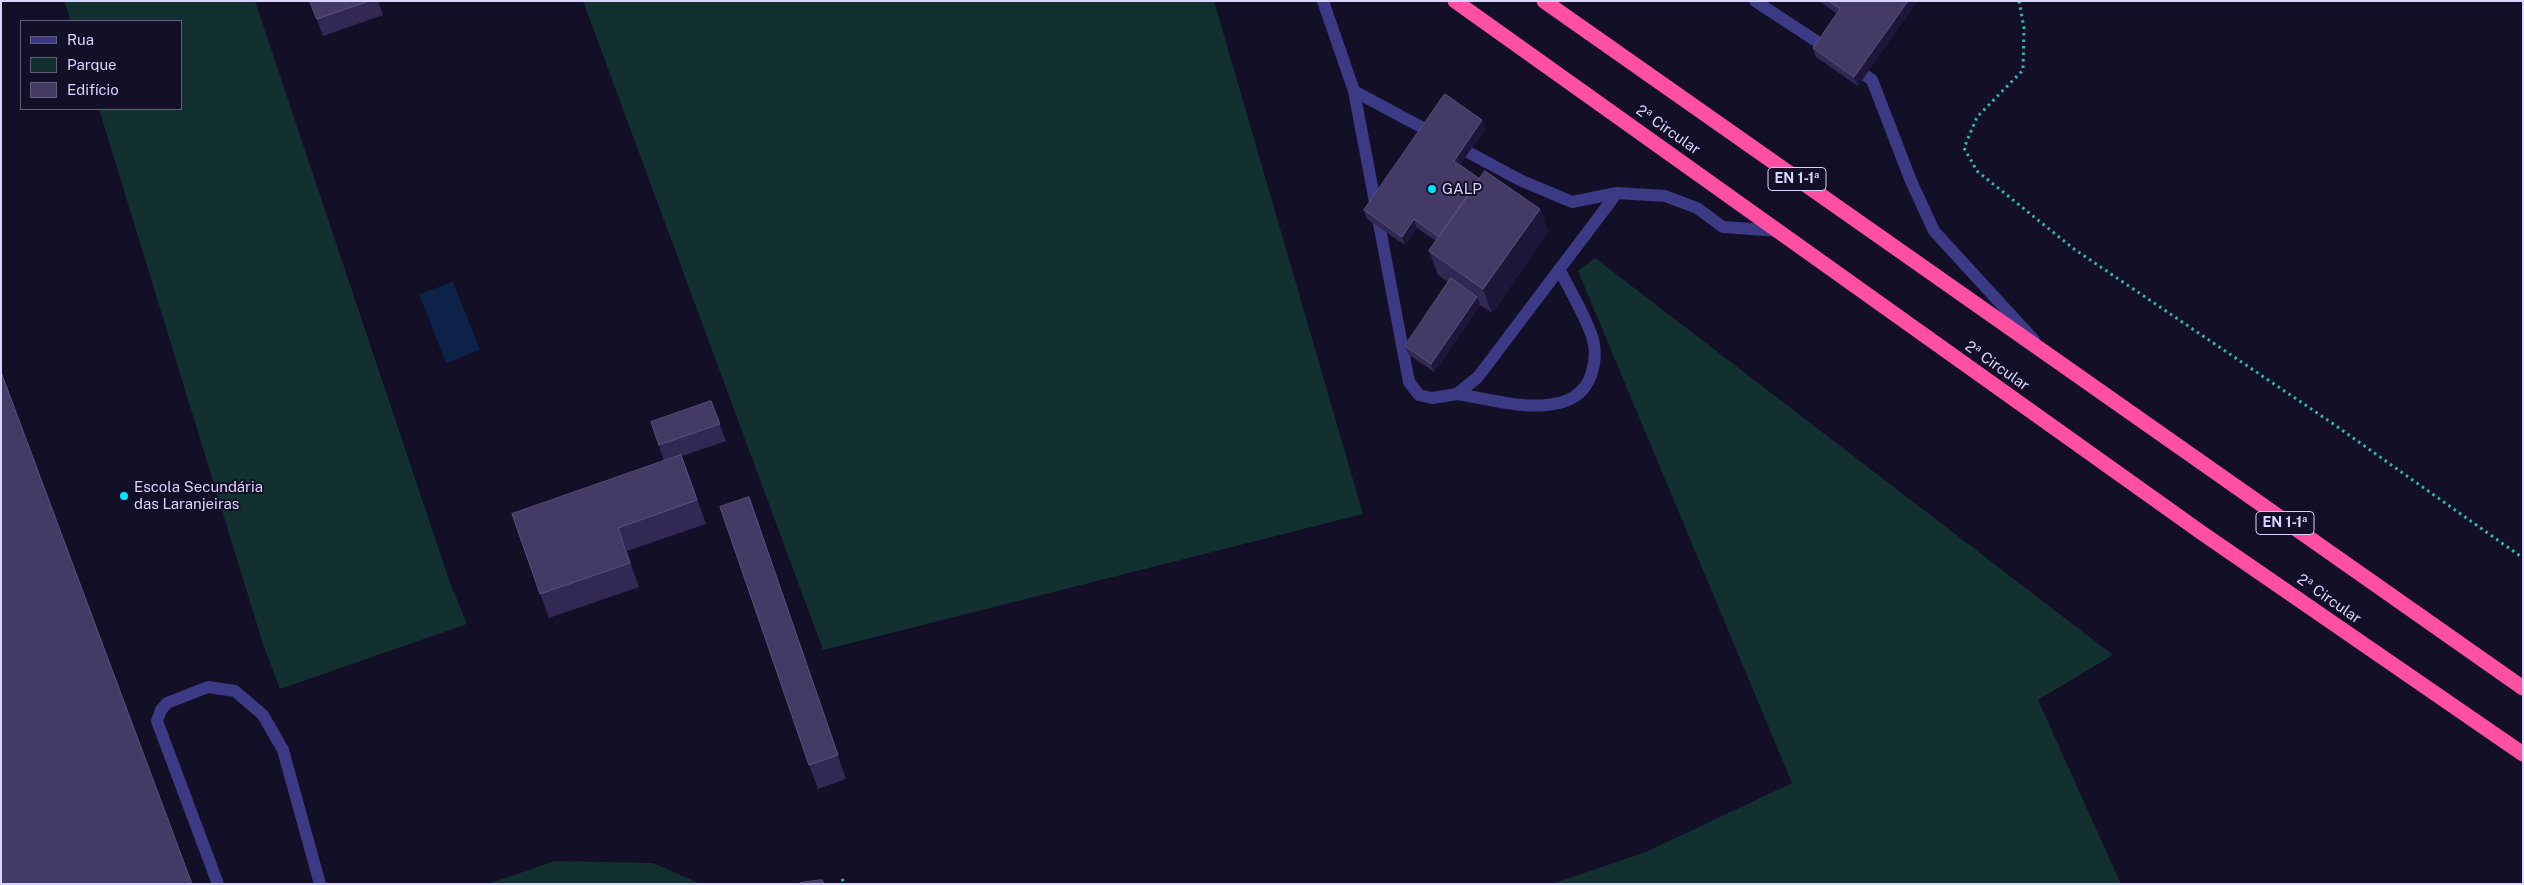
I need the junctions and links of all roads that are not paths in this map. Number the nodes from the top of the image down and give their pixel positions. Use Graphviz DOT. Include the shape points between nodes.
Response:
graph roads {
  1 [pos="1323,1"];
  2 [pos="1456,1"];
  3 [pos="1544,1"];
  4 [pos="1755,1"];
  5 [pos="1354,91"];
  6 [pos="1617,193"];
  7 [pos="1780,231"];
  8 [pos="1559,270"];
  9 [pos="2049,356"];
  10 [pos="1457,394"];
  11 [pos="2523,688"];
  12 [pos="2523,754"];
  13 [pos="218,884"];
  14 [pos="320,884"];
  1 -- 5 [label="lane"];
  2 -- 7 [label="highway, 2ª Circular"];
  3 -- 9 [label="highway, EN 1-1ª"];
  4 -- 9 [label="lane" via="1872,80 1934,231"];
  5 -- 6 [label="lane" via="1520,180 1572,202"];
  5 -- 10 [label="lane" via="1409,382 1419,395 1432,398"];
  6 -- 7 [label="lane" via="1665,196 1697,208 1723,227"];
  6 -- 8 [label="lane"];
  7 -- 12 [label="highway, 2ª Circular" via="2194,527"];
  8 -- 10 [label="lane" via="1478,377"];
  8 -- 10 [label="lane" via="1591,332 1596,361 1590,380 1576,397 1562,404 1534,406"];
  9 -- 11 [label="highway, EN 1-1ª"];
  13 -- 14 [label="lane" via="158,721 167,703 208,687 235,691 263,715 282,750"];
}
